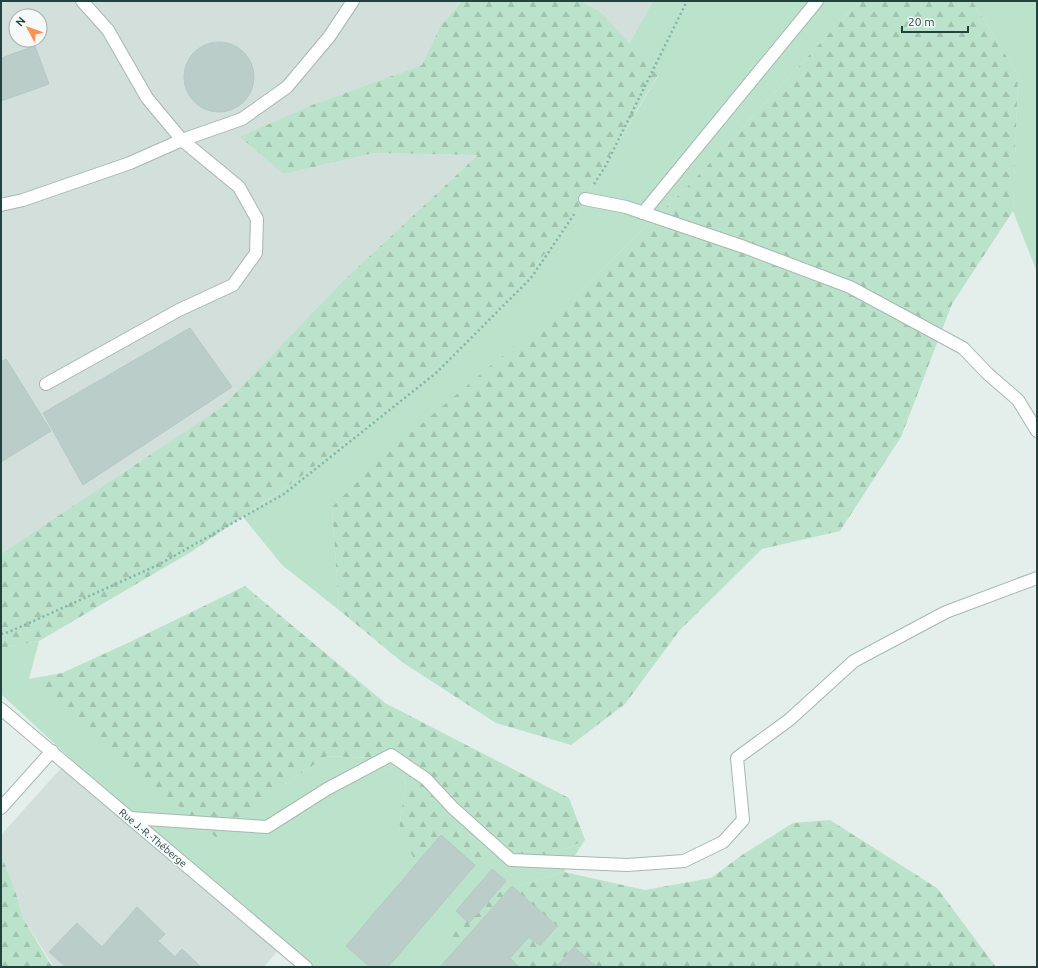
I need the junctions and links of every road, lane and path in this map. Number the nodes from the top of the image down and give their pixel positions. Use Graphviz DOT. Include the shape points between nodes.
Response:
graph roads {
  1 [pos="82,1"];
  2 [pos="353,1"];
  3 [pos="687,1"];
  4 [pos="817,1"];
  5 [pos="182,140"];
  6 [pos="584,199"];
  7 [pos="1,206"];
  8 [pos="643,213"];
  9 [pos="46,384"];
  10 [pos="1037,431"];
  11 [pos="1037,578"];
  12 [pos="1,634"];
  13 [pos="1,709"];
  14 [pos="52,751"];
  15 [pos="1,808"];
  16 [pos="130,818"];
  17 [pos="306,967"];
  1 -- 5 [label="street" via="108,30 147,98"];
  2 -- 5 [label="street" via="329,37 287,87 242,119"];
  3 -- 6 [label="path" via="606,165"];
  4 -- 8 [label="street"];
  5 -- 7 [label="street" via="130,163"];
  5 -- 9 [label="street" via="239,187 257,219 256,253 233,285 179,310"];
  6 -- 8 [label="street"];
  6 -- 12 [label="path" via="531,278 436,372 284,494 158,564"];
  8 -- 10 [label="street" via="850,286 963,348 1018,400"];
  11 -- 16 [label="street" via="946,612 854,661 789,720 737,758 742,820 723,842 684,861 627,865 511,860 453,808 426,779 391,755 327,789 267,827"];
  13 -- 14 [label="street, Rue J.-R.-Théberge"];
  14 -- 15 [label="street"];
  14 -- 16 [label="street, Rue J.-R.-Théberge"];
  16 -- 17 [label="street, Rue J.-R.-Théberge"];
}
